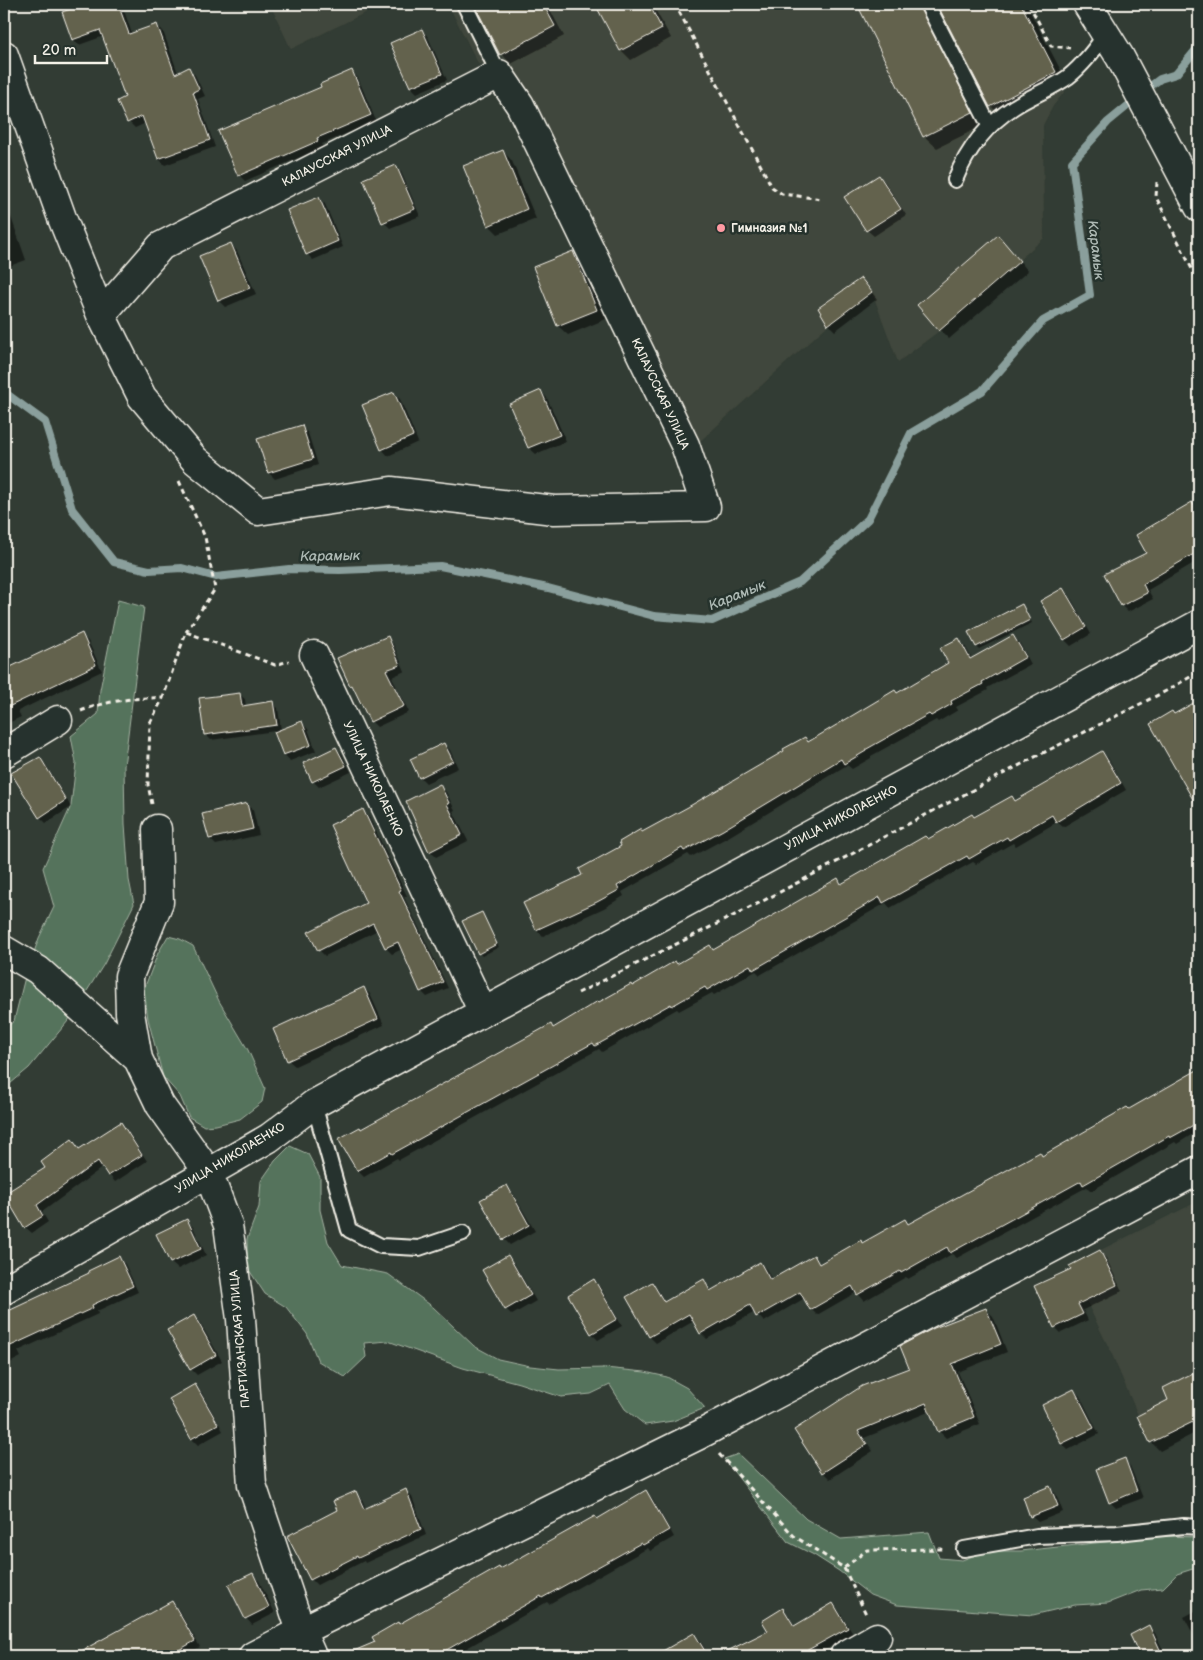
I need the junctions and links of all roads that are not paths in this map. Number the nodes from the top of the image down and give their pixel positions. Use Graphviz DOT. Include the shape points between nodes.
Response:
graph roads {
  1 [pos="464,4"];
  2 [pos="927,4"];
  3 [pos="1087,4"];
  4 [pos="1107,47"];
  5 [pos="4,55"];
  6 [pos="499,74"];
  7 [pos="989,126"];
  8 [pos="955,180"];
  9 [pos="1199,207"];
  10 [pos="102,315"];
  11 [pos="1199,624"];
  12 [pos="314,655"];
  13 [pos="58,720"];
  14 [pos="4,753"];
  15 [pos="157,829"];
  16 [pos="4,950"];
  17 [pos="483,1012"];
  18 [pos="138,1060"];
  19 [pos="314,1104"];
  20 [pos="1199,1170"];
  21 [pos="208,1172"];
  22 [pos="463,1233"];
  23 [pos="4,1290"];
  24 [pos="1199,1528"];
  25 [pos="964,1549"];
  26 [pos="301,1631"];
  27 [pos="877,1637"];
  28 [pos="254,1656"];
  29 [pos="312,1656"];
  30 [pos="844,1656"];
  1 -- 6 [label="lane"];
  2 -- 7 [label="lane"];
  3 -- 4 [label="street"];
  4 -- 7 [label="lane" via="1066,78 1014,106"];
  4 -- 9 [label="street" via="1164,165"];
  5 -- 10 [label="street, КАЛАУССКАЯ УЛИЦА" via="62,218"];
  6 -- 10 [label="street, КАЛАУССКАЯ УЛИЦА" via="161,246"];
  6 -- 10 [label="street, КАЛАУССКАЯ УЛИЦА" via="520,104 686,444 706,507 554,510 391,492 258,512 195,460 142,397"];
  7 -- 8 [label="lane" via="962,163"];
  11 -- 17 [label="street, УЛИЦА НИКОЛАЕНКО"];
  12 -- 17 [label="street, УЛИЦА НИКОЛАЕНКО"];
  13 -- 14 [label="street"];
  15 -- 18 [label="street" via="158,902 129,976 130,1013"];
  16 -- 18 [label="street, ПАРТИЗАНСКАЯ УЛИЦА" via="38,970"];
  17 -- 19 [label="street, УЛИЦА НИКОЛАЕНКО"];
  18 -- 21 [label="street, ПАРТИЗАНСКАЯ УЛИЦА" via="160,1104"];
  19 -- 21 [label="street, УЛИЦА НИКОЛАЕНКО" via="269,1138"];
  19 -- 22 [label="lane" via="349,1230 381,1246 419,1248"];
  20 -- 26 [label="street" via="699,1435"];
  21 -- 23 [label="street, УЛИЦА НИКОЛАЕНКО"];
  21 -- 26 [label="street, ПАРТИЗАНСКАЯ УЛИЦА" via="228,1225 238,1300 252,1485"];
  24 -- 25 [label="lane" via="1184,1526 1037,1536"];
  26 -- 28 [label="street"];
  26 -- 29 [label="street, ПАРТИЗАНСКАЯ УЛИЦА"];
  27 -- 30 [label="street"];
}
